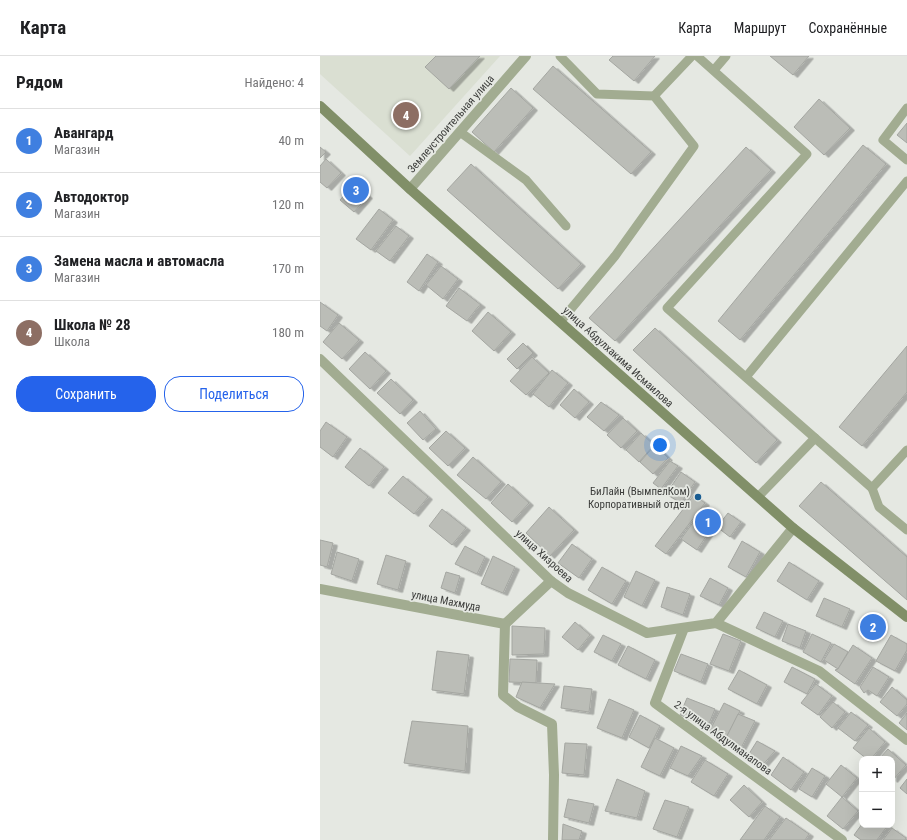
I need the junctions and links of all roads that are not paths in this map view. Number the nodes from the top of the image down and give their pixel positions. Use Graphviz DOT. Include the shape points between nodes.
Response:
graph roads {
  1 [pos="526,56"];
  2 [pos="560,56"];
  3 [pos="692,56"];
  4 [pos="698,56"];
  5 [pos="726,56"];
  6 [pos="714,70"];
  7 [pos="654,96"];
  8 [pos="320,106"];
  9 [pos="907,108"];
  10 [pos="460,132"];
  11 [pos="907,160"];
  12 [pos="907,181"];
  13 [pos="410,189"];
  14 [pos="566,226"];
  15 [pos="560,322"];
  16 [pos="320,359"];
  17 [pos="746,377"];
  18 [pos="815,438"];
  19 [pos="907,450"];
  20 [pos="872,488"];
  21 [pos="758,497"];
  22 [pos="793,528"];
  23 [pos="907,530"];
  24 [pos="551,581"];
  25 [pos="320,589"];
  26 [pos="907,617"];
  27 [pos="716,623"];
  28 [pos="505,624"];
  29 [pos="684,628"];
  30 [pos="907,740"];
  31 [pos="553,840"];
  32 [pos="842,840"];
  1 -- 10 [label="street, Землеустроительная улица"];
  2 -- 7 [label="lane" via="597,94"];
  3 -- 7 [label="lane"];
  4 -- 6 [label="lane"];
  5 -- 6 [label="lane"];
  6 -- 17 [label="lane" via="807,154 667,308"];
  7 -- 15 [label="lane" via="694,146 615,256"];
  8 -- 13 [label="main road, улица Абдулхакима Исмаилова"];
  9 -- 11 [label="lane" via="883,140"];
  10 -- 13 [label="street, Землеустроительная улица"];
  10 -- 14 [label="lane" via="526,180"];
  12 -- 17 [label="lane"];
  13 -- 15 [label="main road, улица Абдулхакима Исмаилова"];
  15 -- 21 [label="main road, улица Абдулхакима Исмаилова"];
  16 -- 24 [label="street, улица Хизроева"];
  17 -- 18 [label="lane"];
  18 -- 20 [label="lane"];
  18 -- 21 [label="lane"];
  19 -- 20 [label="lane"];
  20 -- 23 [label="lane" via="879,507"];
  21 -- 22 [label="main road, улица Абдулхакима Исмаилова"];
  22 -- 26 [label="main road, улица Абдулхакима Исмаилова"];
  22 -- 27 [label="street"];
  24 -- 28 [label="street"];
  24 -- 29 [label="street, улица Хизроева" via="568,593 647,633"];
  25 -- 28 [label="street, улица Махмуда"];
  27 -- 29 [label="street, улица Хизроева"];
  27 -- 30 [label="street" via="819,671"];
  28 -- 31 [label="street" via="503,695 518,707 552,724"];
  29 -- 32 [label="street, 2-я улица Абдулманапова" via="655,703"];
}
